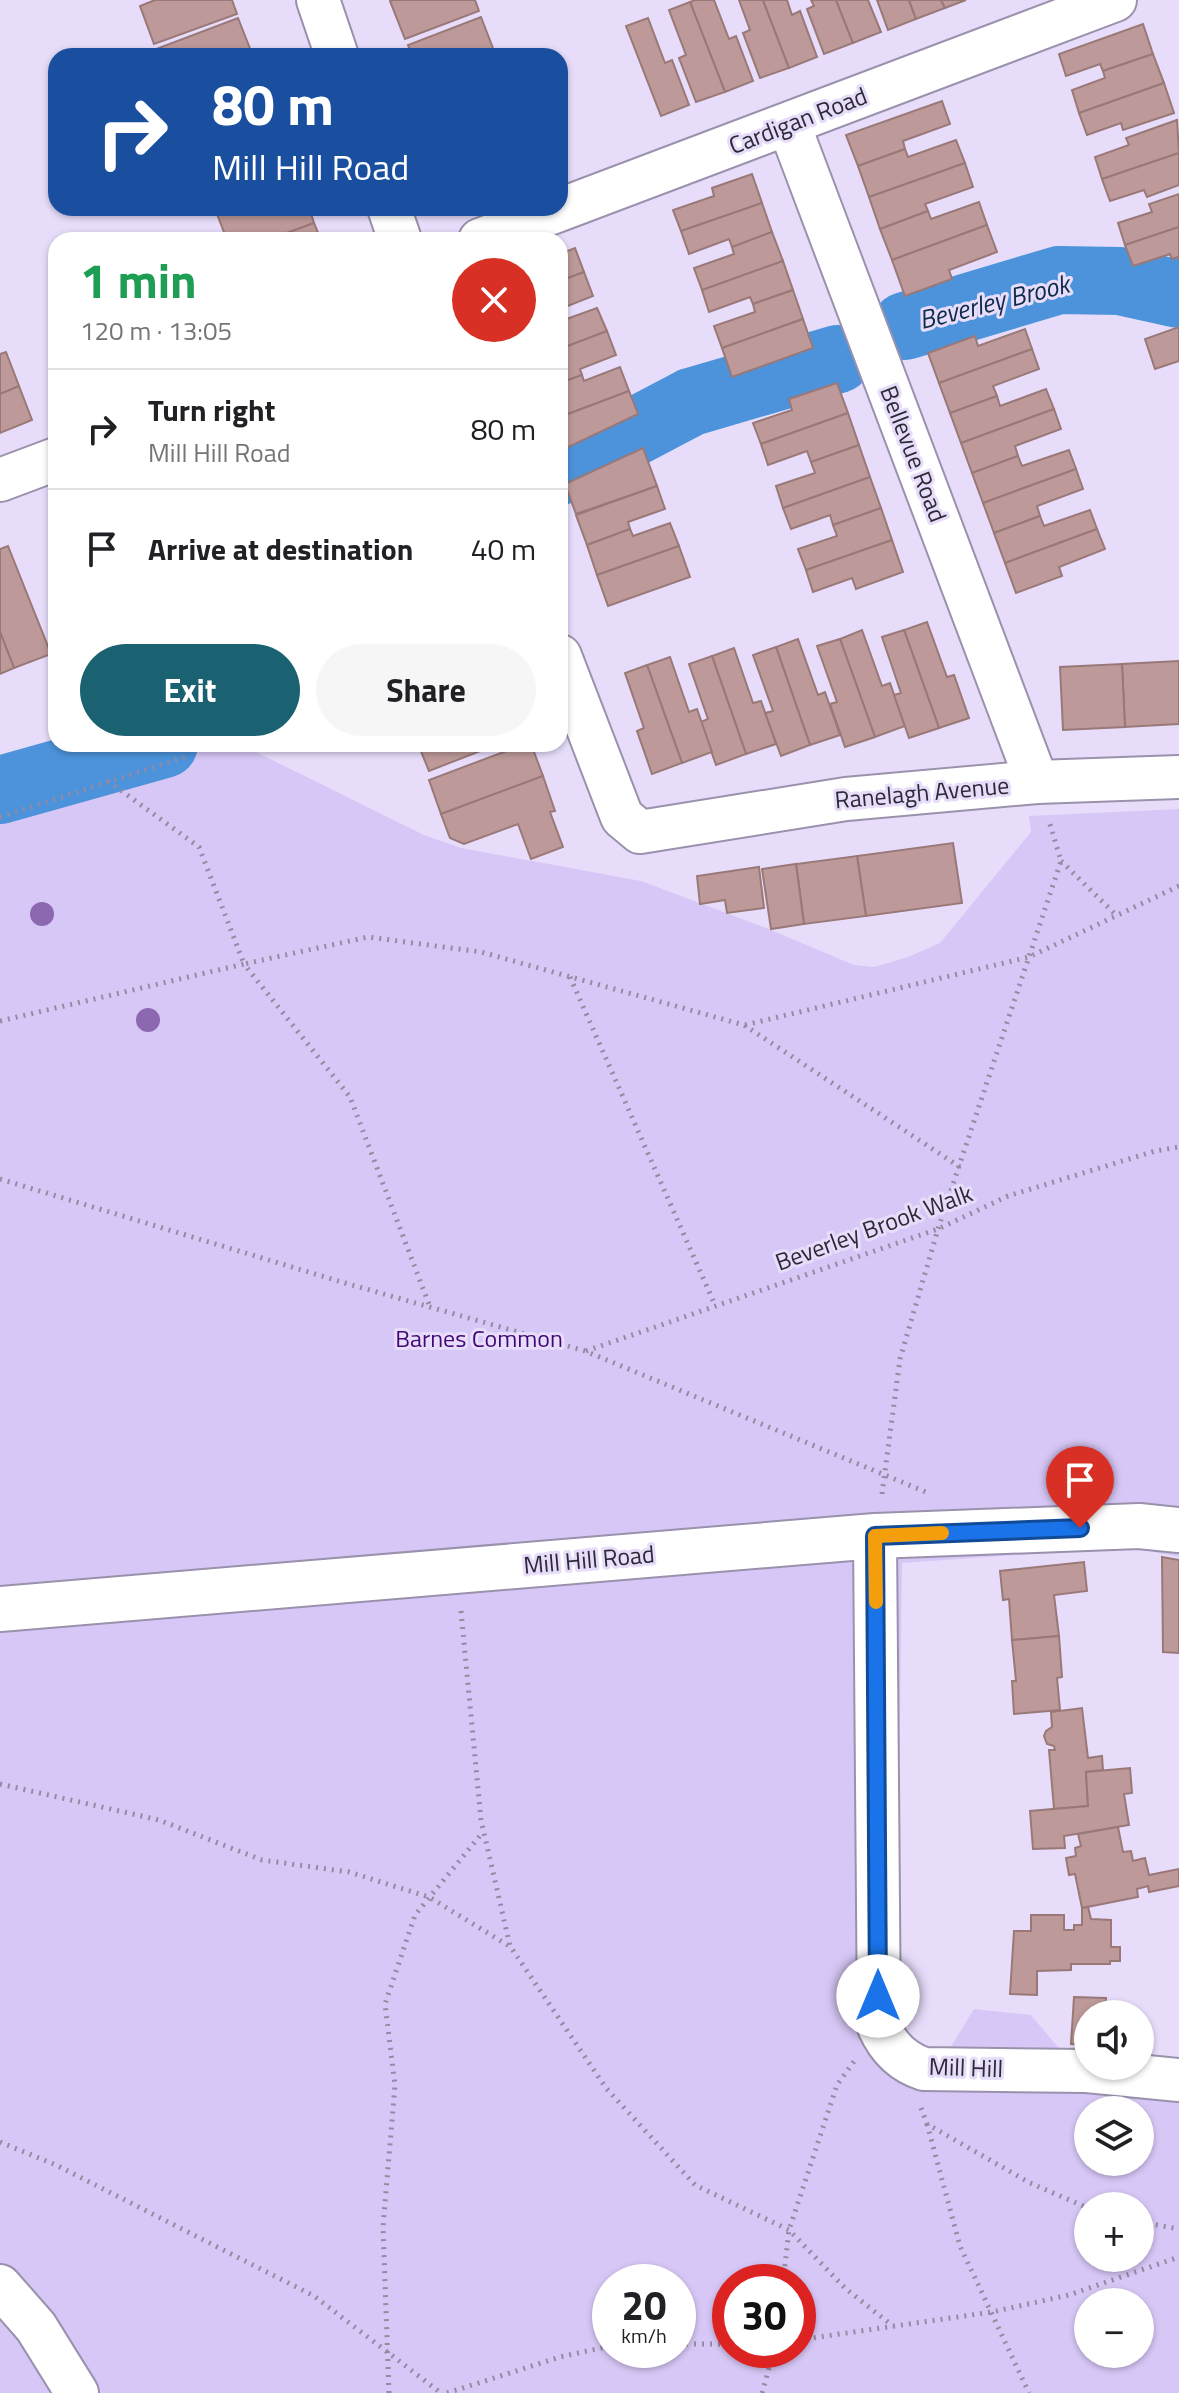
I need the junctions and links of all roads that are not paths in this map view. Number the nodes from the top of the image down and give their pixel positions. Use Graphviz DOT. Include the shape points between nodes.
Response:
graph roads {
  1 [pos="318,0"];
  2 [pos="1115,0"];
  3 [pos="334,48"];
  4 [pos="789,125"];
  5 [pos="568,207"];
  6 [pos="544,216"];
  7 [pos="501,232"];
  8 [pos="48,462"];
  9 [pos="0,480"];
  10 [pos="568,677"];
  11 [pos="1179,777"];
  12 [pos="1037,782"];
  13 [pos="1179,1530"];
  14 [pos="875,1536"];
  15 [pos="0,1609"];
  16 [pos="1179,2080"];
  17 [pos="0,2286"];
  18 [pos="77,2393"];
  1 -- 3 [label="street"];
  2 -- 4 [label="street, Cardigan Road"];
  4 -- 5 [label="street, Cardigan Road"];
  4 -- 12 [label="street, Bellevue Road"];
  6 -- 7 [label="street, Cardigan Road"];
  8 -- 9 [label="street"];
  10 -- 12 [label="street, Ranelagh Avenue" via="622,817 640,832 846,799"];
  11 -- 12 [label="street, Ranelagh Avenue"];
  13 -- 14 [label="main road, Mill Hill Road" via="1139,1526"];
  14 -- 15 [label="main road, Mill Hill Road"];
  14 -- 16 [label="street, Mill Hill" via="890,2042 924,2069 1087,2071"];
  17 -- 18 [label="street" via="36,2327"];
}
